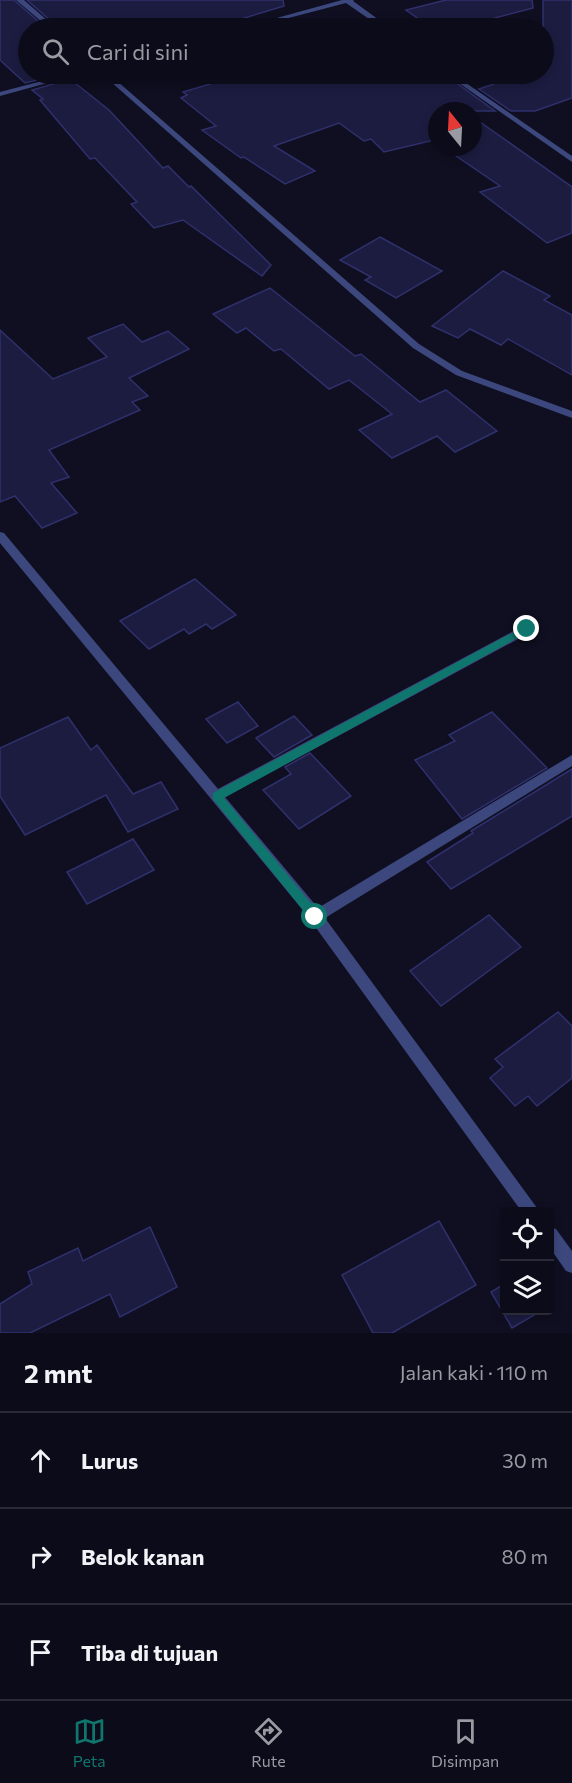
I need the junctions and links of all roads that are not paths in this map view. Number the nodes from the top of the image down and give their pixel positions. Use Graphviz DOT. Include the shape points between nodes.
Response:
graph roads {
  1 [pos="20,0"];
  2 [pos="348,0"];
  3 [pos="41,18"];
  4 [pos="281,18"];
  5 [pos="372,18"];
  6 [pos="38,84"];
  7 [pos="116,84"];
  8 [pos="463,84"];
  9 [pos="0,94"];
  10 [pos="572,160"];
  11 [pos="572,415"];
  12 [pos="0,536"];
  13 [pos="527,629"];
  14 [pos="572,760"];
  15 [pos="216,796"];
  16 [pos="315,917"];
  17 [pos="528,1207"];
  18 [pos="554,1242"];
  19 [pos="572,1265"];
  1 -- 3 [label="street"];
  2 -- 4 [label="street"];
  2 -- 5 [label="street"];
  6 -- 9 [label="street"];
  7 -- 11 [label="street" via="416,346 459,373"];
  8 -- 10 [label="street"];
  12 -- 15 [label="street"];
  13 -- 15 [label="street"];
  14 -- 16 [label="street"];
  15 -- 16 [label="street"];
  16 -- 17 [label="street"];
  18 -- 19 [label="street"];
}
